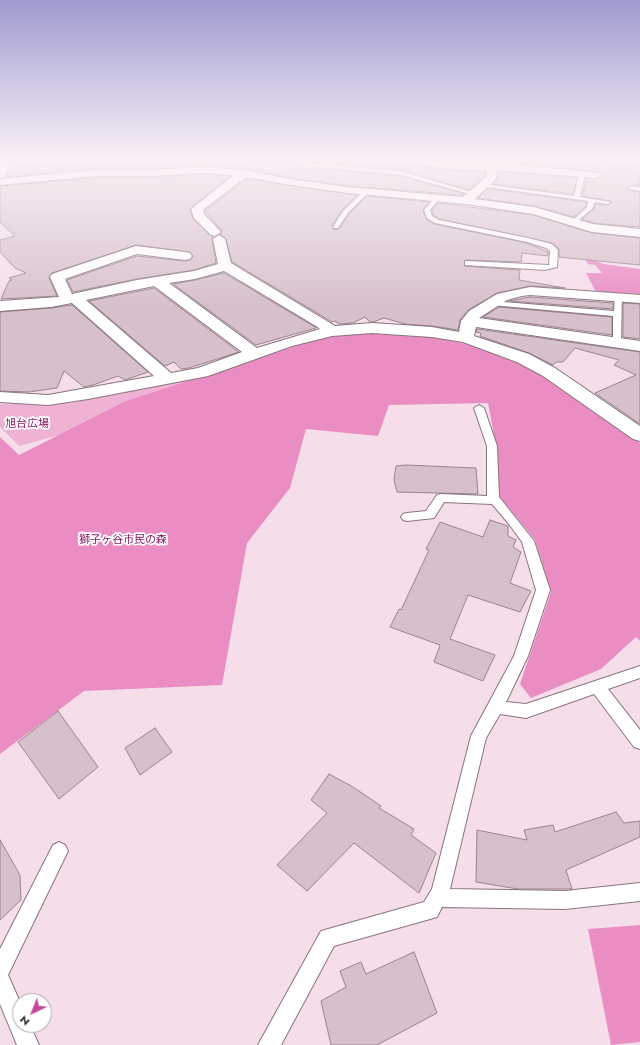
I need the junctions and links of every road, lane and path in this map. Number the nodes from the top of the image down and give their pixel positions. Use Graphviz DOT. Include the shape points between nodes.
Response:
graph roads {
  1 [pos="197,210"];
  2 [pos="347,210"];
  3 [pos="427,210"];
  4 [pos="530,210"];
  5 [pos="588,210"];
  6 [pos="574,222"];
  7 [pos="336,228"];
  8 [pos="640,233"];
  9 [pos="185,256"];
  10 [pos="468,263"];
  11 [pos="226,266"];
  12 [pos="157,281"];
  13 [pos="618,297"];
  14 [pos="72,299"];
  15 [pos="640,299"];
  16 [pos="491,304"];
  17 [pos="0,306"];
  18 [pos="618,314"];
  19 [pos="468,321"];
  20 [pos="332,331"];
  21 [pos="466,338"];
  22 [pos="617,342"];
  23 [pos="640,346"];
  24 [pos="255,354"];
  25 [pos="168,378"];
  26 [pos="0,397"];
  27 [pos="479,408"];
  28 [pos="640,434"];
  29 [pos="495,500"];
  30 [pos="407,517"];
  31 [pos="640,672"];
  32 [pos="596,687"];
  33 [pos="496,707"];
  34 [pos="640,742"];
  35 [pos="59,851"];
  36 [pos="640,892"];
  37 [pos="437,898"];
  38 [pos="0,970"];
  39 [pos="0,980"];
  40 [pos="28,1045"];
  41 [pos="269,1045"];
  1 -- 11 [label="street" via="198,215 217,235"];
  2 -- 7 [label="lane"];
  3 -- 10 [label="lane" via="429,217 437,222 528,240 554,250 553,267"];
  4 -- 6 [label="street"];
  5 -- 6 [label="lane"];
  6 -- 8 [label="street" via="592,228"];
  9 -- 14 [label="street" via="136,250 57,277"];
  11 -- 12 [label="street" via="195,275"];
  11 -- 20 [label="street"];
  12 -- 14 [label="street"];
  12 -- 24 [label="street"];
  13 -- 15 [label="street"];
  13 -- 16 [label="street" via="530,291 502,297"];
  13 -- 18 [label="lane"];
  14 -- 17 [label="street"];
  14 -- 25 [label="street"];
  16 -- 18 [label="lane"];
  16 -- 19 [label="street" via="474,314"];
  18 -- 22 [label="lane"];
  19 -- 21 [label="street"];
  19 -- 22 [label="street"];
  20 -- 21 [label="street" via="372,328 432,332"];
  20 -- 24 [label="street"];
  21 -- 28 [label="street" via="523,358 549,372"];
  22 -- 23 [label="street"];
  24 -- 25 [label="street" via="202,372"];
  25 -- 26 [label="street" via="48,400"];
  27 -- 29 [label="lane" via="492,446"];
  29 -- 30 [label="lane" via="441,498 430,515"];
  29 -- 33 [label="lane" via="528,541 543,590 521,656"];
  31 -- 32 [label="lane"];
  32 -- 33 [label="lane" via="526,711"];
  32 -- 34 [label="lane"];
  33 -- 37 [label="lane" via="479,736"];
  35 -- 38 [label="lane"];
  36 -- 37 [label="lane" via="565,900"];
  37 -- 41 [label="lane" via="430,910 328,938"];
  39 -- 40 [label="lane"];
}
